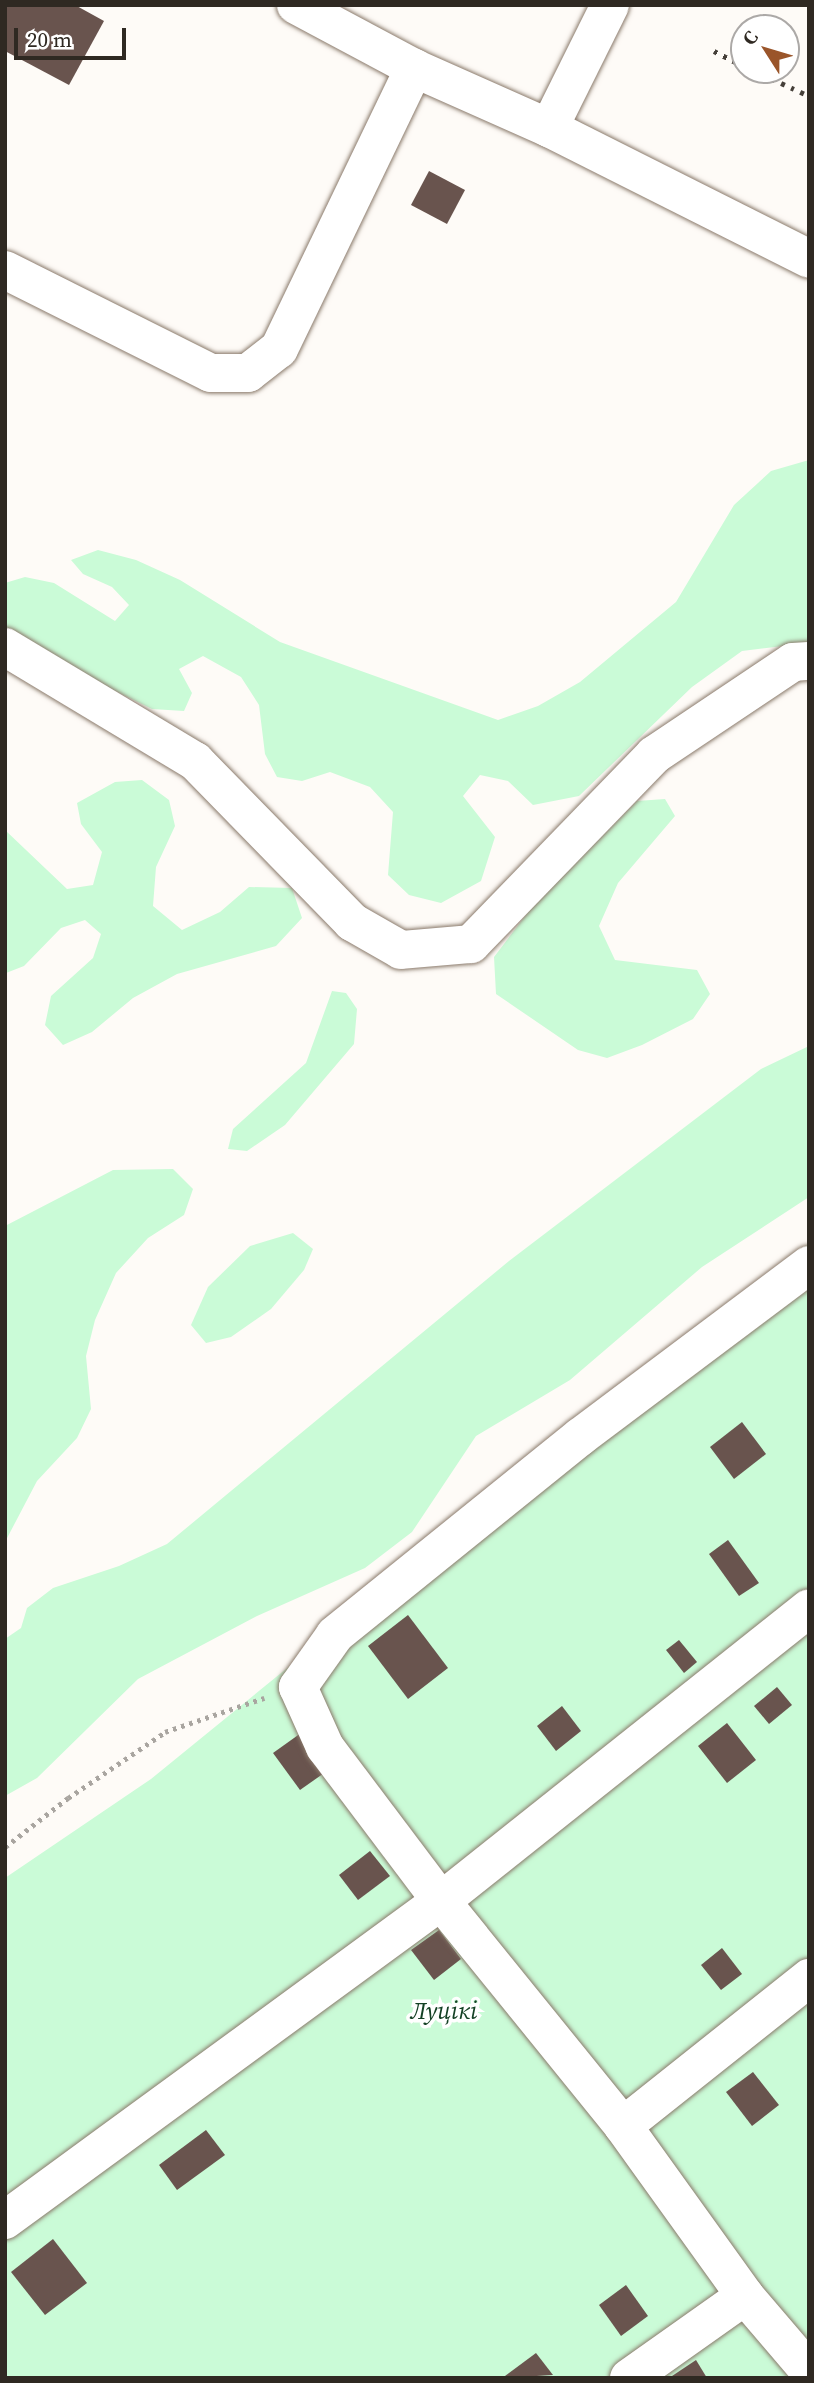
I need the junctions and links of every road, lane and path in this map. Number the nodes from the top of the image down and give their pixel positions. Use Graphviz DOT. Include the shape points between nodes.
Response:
graph roads {
  1 [pos="296,5"];
  2 [pos="610,5"];
  3 [pos="414,68"];
  4 [pos="548,128"];
  5 [pos="809,259"];
  6 [pos="5,270"];
  7 [pos="5,647"];
  8 [pos="809,661"];
  9 [pos="809,1265"];
  10 [pos="809,1608"];
  11 [pos="298,1687"];
  12 [pos="5,1847"];
  13 [pos="441,1901"];
  14 [pos="809,1978"];
  15 [pos="622,2126"];
  16 [pos="5,2220"];
  17 [pos="745,2296"];
  18 [pos="809,2371"];
  19 [pos="629,2378"];
  1 -- 3 [label="lane"];
  2 -- 4 [label="lane"];
  3 -- 4 [label="lane"];
  3 -- 6 [label="lane" via="279,349 248,373 211,373"];
  4 -- 5 [label="lane"];
  7 -- 8 [label="lane" via="195,761 352,922 401,950 471,944 654,755 793,662"];
  9 -- 11 [label="lane" via="580,1437 335,1635"];
  10 -- 13 [label="lane"];
  11 -- 12 [label="path" via="165,1732 68,1797"];
  11 -- 13 [label="lane" via="326,1747"];
  13 -- 15 [label="lane"];
  13 -- 16 [label="lane"];
  14 -- 15 [label="lane"];
  15 -- 17 [label="lane"];
  17 -- 18 [label="lane"];
  17 -- 19 [label="lane"];
}
